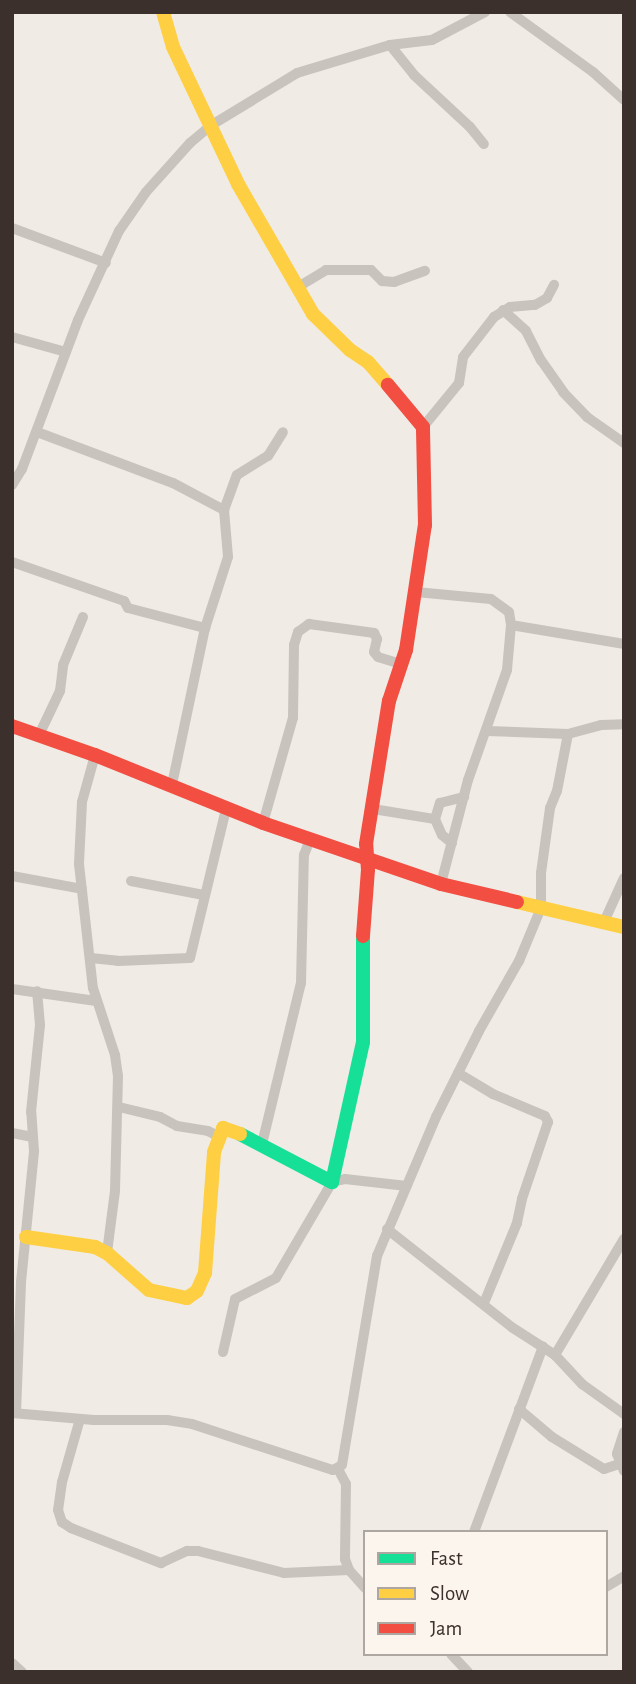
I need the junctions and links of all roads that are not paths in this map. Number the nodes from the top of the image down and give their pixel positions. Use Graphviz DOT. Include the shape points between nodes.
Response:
graph roads {
  1 [pos="163,12"];
  2 [pos="485,12"];
  3 [pos="510,12"];
  4 [pos="390,45"];
  5 [pos="624,100"];
  6 [pos="210,126"];
  7 [pos="484,144"];
  8 [pos="12,228"];
  9 [pos="106,263"];
  10 [pos="425,271"];
  11 [pos="554,285"];
  12 [pos="298,287"];
  13 [pos="503,310"];
  14 [pos="12,337"];
  15 [pos="66,352"];
  16 [pos="423,427"];
  17 [pos="37,432"];
  18 [pos="283,432"];
  19 [pos="624,443"];
  20 [pos="13,484"];
  21 [pos="224,510"];
  22 [pos="12,562"];
  23 [pos="416,592"];
  24 [pos="83,617"];
  25 [pos="511,625"];
  26 [pos="205,628"];
  27 [pos="624,644"];
  28 [pos="401,664"];
  29 [pos="624,724"];
  30 [pos="12,726"];
  31 [pos="487,731"];
  32 [pos="568,734"];
  33 [pos="39,735"];
  34 [pos="95,755"];
  35 [pos="172,785"];
  36 [pos="464,797"];
  37 [pos="373,808"];
  38 [pos="226,809"];
  39 [pos="435,819"];
  40 [pos="263,823"];
  41 [pos="310,839"];
  42 [pos="452,843"];
  43 [pos="366,859"];
  44 [pos="12,876"];
  45 [pos="624,878"];
  46 [pos="131,881"];
  47 [pos="441,884"];
  48 [pos="82,889"];
  49 [pos="204,895"];
  50 [pos="541,908"];
  51 [pos="604,922"];
  52 [pos="624,927"];
  53 [pos="91,958"];
  54 [pos="12,989"];
  55 [pos="37,992"];
  56 [pos="96,1001"];
  57 [pos="458,1073"];
  58 [pos="119,1107"];
  59 [pos="12,1133"];
  60 [pos="218,1136"];
  61 [pos="33,1137"];
  62 [pos="262,1144"];
  63 [pos="332,1182"];
  64 [pos="407,1186"];
  65 [pos="387,1229"];
  66 [pos="26,1237"];
  67 [pos="624,1240"];
  68 [pos="107,1253"];
  69 [pos="484,1303"];
  70 [pos="543,1346"];
  71 [pos="223,1352"];
  72 [pos="555,1354"];
  73 [pos="519,1409"];
  74 [pos="14,1413"];
  75 [pos="624,1414"];
  76 [pos="80,1419"];
  77 [pos="624,1432"];
  78 [pos="621,1467"];
  79 [pos="338,1469"];
  80 [pos="475,1530"];
  81 [pos="349,1570"];
  82 [pos="624,1576"];
  83 [pos="363,1586"];
  84 [pos="608,1586"];
  85 [pos="453,1656"];
  86 [pos="12,1663"];
  87 [pos="22,1672"];
  88 [pos="468,1672"];
  1 -- 6 [label="street" via="173,47"];
  2 -- 4 [label="street" via="432,40"];
  3 -- 5 [label="street"];
  4 -- 6 [label="street" via="296,73"];
  4 -- 7 [label="street"];
  6 -- 9 [label="street" via="146,192 119,231"];
  6 -- 12 [label="street"];
  8 -- 9 [label="street"];
  9 -- 15 [label="street"];
  10 -- 12 [label="street" via="394,282 382,281 371,270 326,270"];
  11 -- 13 [label="street" via="547,298 535,305"];
  12 -- 16 [label="street" via="313,314 368,362"];
  13 -- 16 [label="street" via="463,357 459,383"];
  13 -- 19 [label="street" via="527,331 563,392 587,417"];
  14 -- 15 [label="street"];
  15 -- 17 [label="street"];
  16 -- 23 [label="street" via="425,525"];
  17 -- 20 [label="street"];
  17 -- 21 [label="street" via="173,484"];
  18 -- 21 [label="street" via="268,456 237,474"];
  21 -- 26 [label="street" via="228,557"];
  22 -- 26 [label="street" via="124,601 128,608"];
  23 -- 25 [label="street" via="491,599 509,612"];
  23 -- 28 [label="street"];
  24 -- 33 [label="street" via="63,664 60,691"];
  25 -- 27 [label="street"];
  25 -- 31 [label="street" via="508,670"];
  26 -- 35 [label="street"];
  28 -- 37 [label="street" via="389,701"];
  28 -- 40 [label="street" via="377,657 374,633 309,624 298,632 293,718"];
  29 -- 32 [label="street"];
  30 -- 33 [label="street"];
  31 -- 32 [label="street"];
  31 -- 36 [label="street"];
  32 -- 50 [label="street" via="558,790 550,808"];
  33 -- 34 [label="street"];
  34 -- 35 [label="street"];
  34 -- 48 [label="street" via="79,831"];
  35 -- 38 [label="street"];
  36 -- 39 [label="street" via="440,803"];
  36 -- 42 [label="street"];
  37 -- 39 [label="street"];
  37 -- 43 [label="street"];
  38 -- 40 [label="street"];
  38 -- 49 [label="street"];
  39 -- 42 [label="street" via="442,835"];
  40 -- 41 [label="street"];
  41 -- 43 [label="street"];
  41 -- 62 [label="street" via="304,855 300,983"];
  42 -- 47 [label="street"];
  43 -- 47 [label="street"];
  43 -- 63 [label="street" via="361,1061"];
  44 -- 48 [label="street"];
  45 -- 51 [label="street"];
  46 -- 49 [label="street"];
  47 -- 50 [label="street"];
  48 -- 53 [label="street"];
  49 -- 53 [label="street" via="190,958"];
  50 -- 51 [label="street"];
  50 -- 57 [label="street" via="519,961"];
  51 -- 52 [label="street"];
  53 -- 56 [label="street"];
  54 -- 55 [label="street"];
  55 -- 56 [label="street"];
  55 -- 61 [label="street" via="40,1025 31,1112"];
  56 -- 58 [label="street" via="115,1055"];
  57 -- 64 [label="street"];
  57 -- 69 [label="street" via="545,1116 548,1122 517,1223"];
  58 -- 60 [label="street"];
  58 -- 68 [label="street"];
  59 -- 61 [label="street"];
  60 -- 62 [label="street" via="227,1128"];
  60 -- 68 [label="street" via="207,1265 197,1292 181,1298 149,1290"];
  61 -- 66 [label="street"];
  62 -- 63 [label="street"];
  63 -- 64 [label="street" via="345,1179"];
  63 -- 71 [label="street" via="276,1278 235,1299"];
  64 -- 65 [label="street"];
  65 -- 69 [label="street"];
  65 -- 79 [label="street" via="372,1278"];
  66 -- 68 [label="street" via="75,1242"];
  66 -- 74 [label="street"];
  67 -- 72 [label="street"];
  69 -- 70 [label="street"];
  70 -- 72 [label="street"];
  70 -- 73 [label="street"];
  72 -- 75 [label="street" via="582,1384"];
  73 -- 78 [label="street" via="552,1437 604,1469"];
  73 -- 80 [label="street"];
  74 -- 76 [label="street"];
  76 -- 79 [label="street" via="142,1418 192,1424"];
  76 -- 81 [label="street" via="58,1510 71,1528 162,1563 198,1551 284,1573"];
  77 -- 78 [label="street" via="617,1454"];
  79 -- 81 [label="street" via="346,1485 344,1541"];
  81 -- 83 [label="street"];
  82 -- 84 [label="street"];
  85 -- 88 [label="street"];
  86 -- 87 [label="street"];
}
